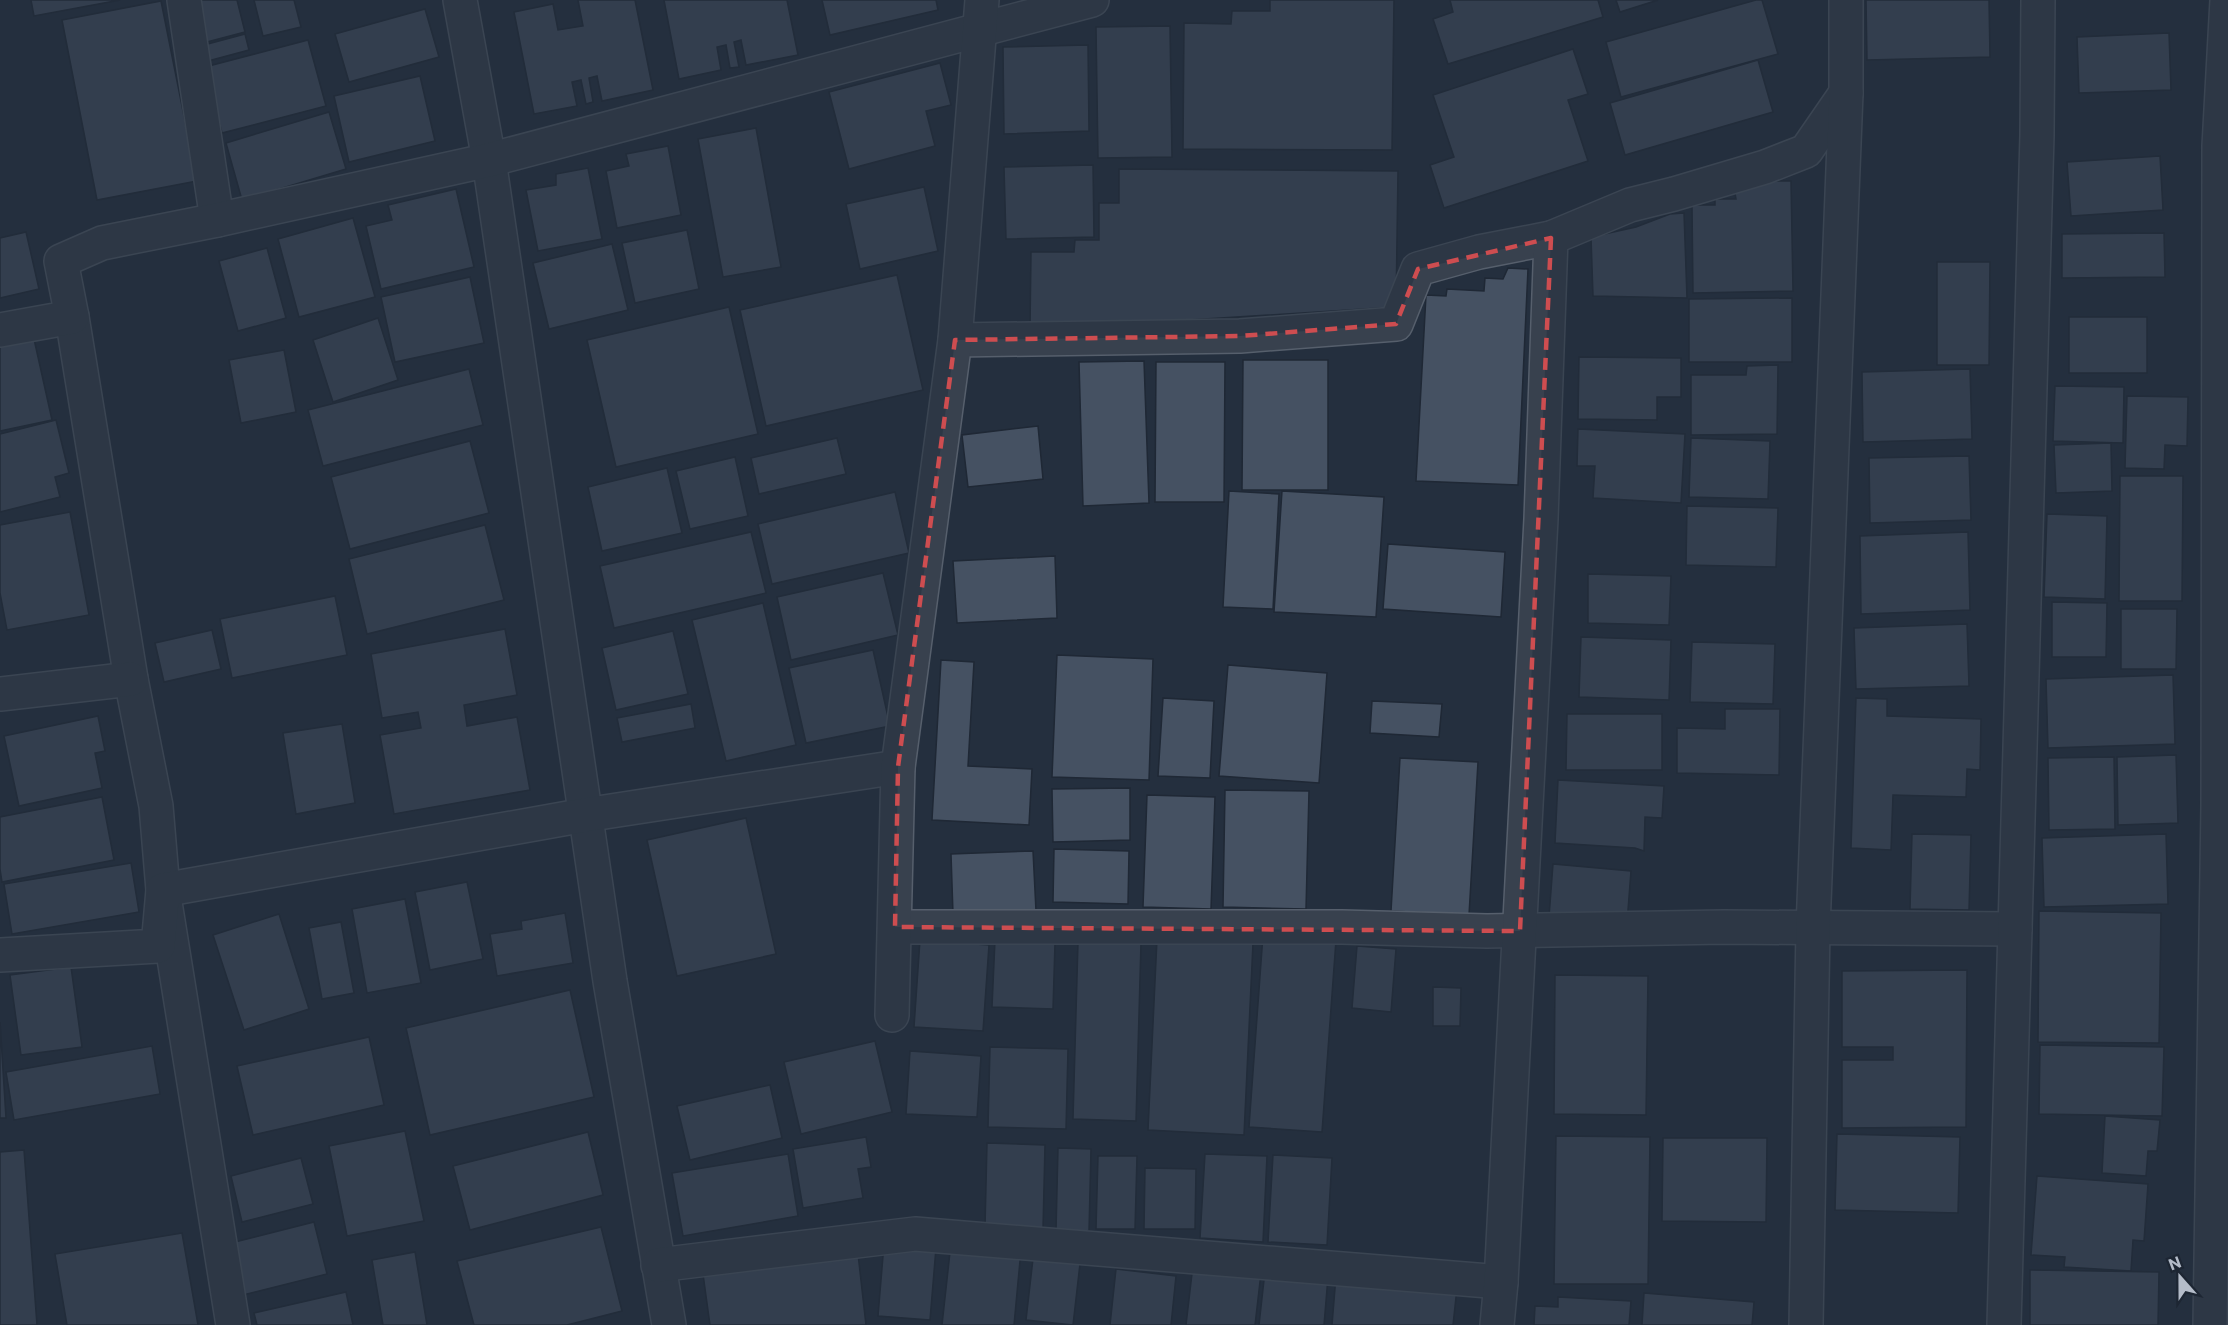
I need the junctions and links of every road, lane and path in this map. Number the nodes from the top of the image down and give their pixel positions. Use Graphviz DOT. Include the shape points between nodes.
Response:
graph roads {
  1 [pos="184,0"];
  2 [pos="460,0"];
  3 [pos="1092,0"];
  4 [pos="1846,0"];
  5 [pos="2038,0"];
  6 [pos="2227,0"];
  7 [pos="981,14"];
  8 [pos="1846,93"];
  9 [pos="489,160"];
  10 [pos="217,220"];
  11 [pos="1551,238"];
  12 [pos="72,316"];
  13 [pos="0,330"];
  14 [pos="955,340"];
  15 [pos="2223,446"];
  16 [pos="131,679"];
  17 [pos="0,694"];
  18 [pos="898,767"];
  19 [pos="585,815"];
  20 [pos="163,890"];
  21 [pos="895,927"];
  22 [pos="1813,928"];
  23 [pos="2015,929"];
  24 [pos="1520,931"];
  25 [pos="0,955"];
  26 [pos="892,1015"];
  27 [pos="658,1265"];
  28 [pos="1501,1282"];
  29 [pos="233,1325"];
  30 [pos="669,1325"];
  31 [pos="1497,1325"];
  32 [pos="1806,1325"];
  33 [pos="2004,1325"];
  34 [pos="2211,1325"];
  1 -- 10 [label="street"];
  2 -- 9 [label="street"];
  3 -- 7 [label="street"];
  4 -- 8 [label="street"];
  5 -- 23 [label="street"];
  6 -- 15 [label="street" via="2219,146"];
  7 -- 9 [label="street"];
  7 -- 14 [label="street"];
  8 -- 11 [label="street" via="1806,151 1765,167 1630,205"];
  8 -- 22 [label="street"];
  9 -- 10 [label="street"];
  9 -- 19 [label="street"];
  10 -- 12 [label="street" via="102,243 61,261"];
  11 -- 14 [label="street" via="1418,269 1396,324 1240,336"];
  11 -- 24 [label="street"];
  12 -- 13 [label="street"];
  12 -- 16 [label="street"];
  14 -- 18 [label="street"];
  15 -- 34 [label="street"];
  16 -- 17 [label="street"];
  16 -- 20 [label="street" via="156,806"];
  18 -- 19 [label="street"];
  18 -- 21 [label="street"];
  19 -- 20 [label="street"];
  19 -- 27 [label="street"];
  20 -- 25 [label="street" via="158,946"];
  20 -- 29 [label="street"];
  21 -- 24 [label="street"];
  21 -- 26 [label="street"];
  22 -- 23 [label="street"];
  22 -- 24 [label="street"];
  22 -- 32 [label="street"];
  23 -- 33 [label="street"];
  24 -- 28 [label="street"];
  27 -- 28 [label="street" via="915,1234"];
  27 -- 30 [label="street"];
  28 -- 31 [label="street"];
}
